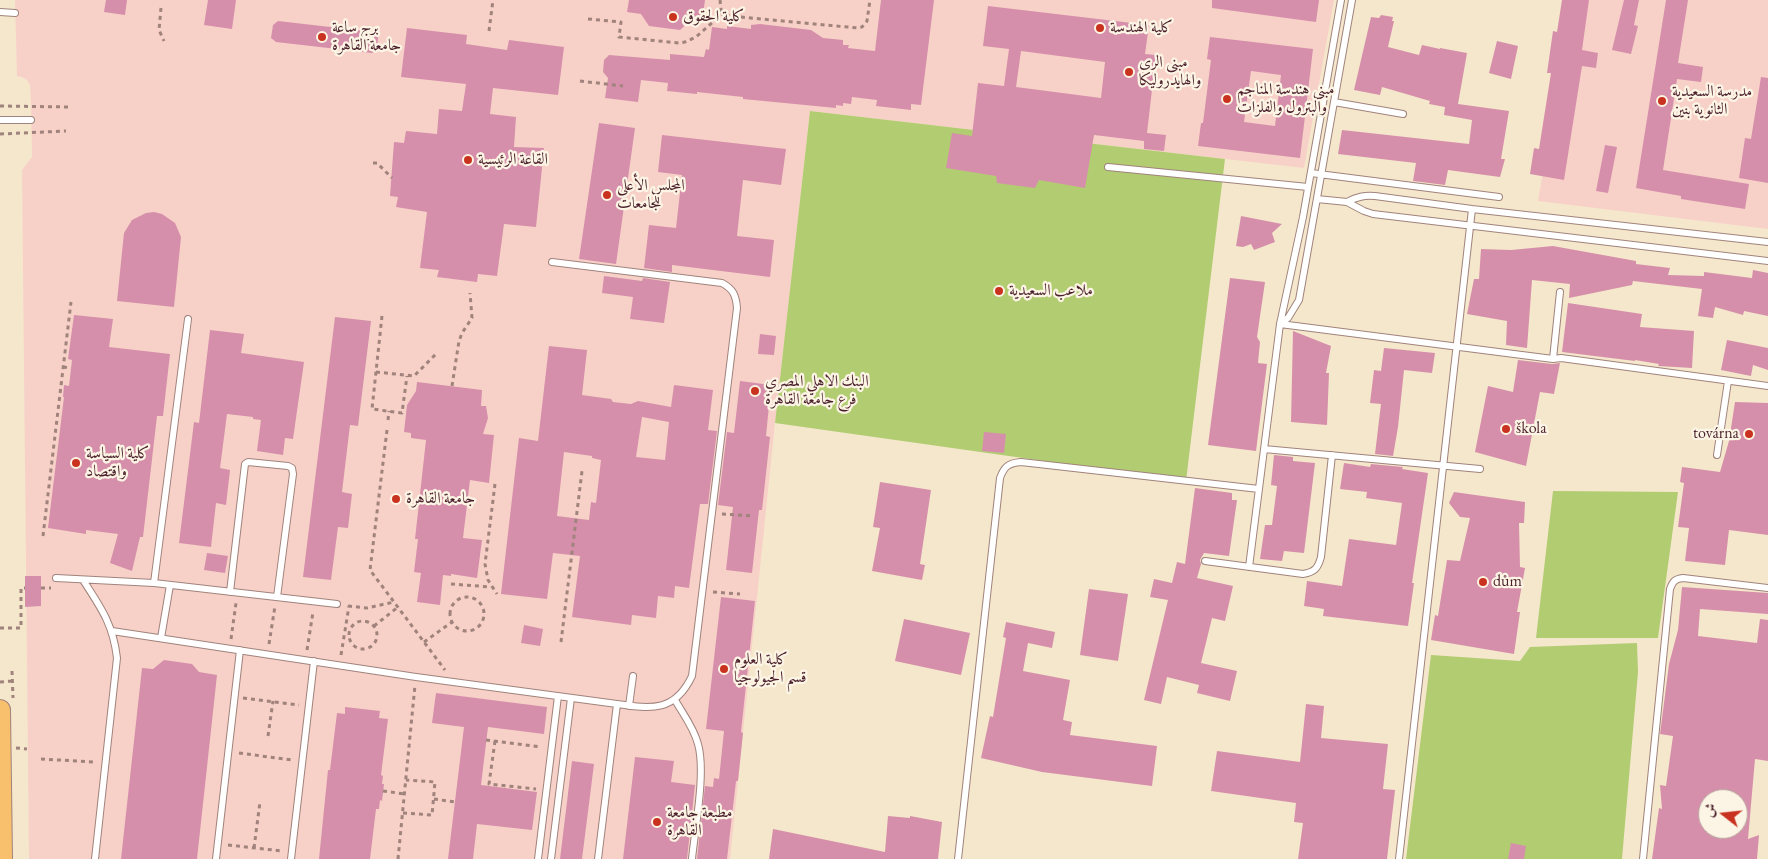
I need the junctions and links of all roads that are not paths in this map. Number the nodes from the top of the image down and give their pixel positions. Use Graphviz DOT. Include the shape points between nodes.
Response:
graph roads {
  1 [pos="1341,0"];
  2 [pos="1352,0"];
  3 [pos="0,12"];
  4 [pos="15,13"];
  5 [pos="1334,102"];
  6 [pos="1403,114"];
  7 [pos="0,120"];
  8 [pos="31,120"];
  9 [pos="1108,167"];
  10 [pos="1311,174"];
  11 [pos="1321,175"];
  12 [pos="1308,187"];
  13 [pos="1499,197"];
  14 [pos="1317,198"];
  15 [pos="1347,202"];
  16 [pos="1472,209"];
  17 [pos="1470,226"];
  18 [pos="1768,242"];
  19 [pos="552,262"];
  20 [pos="1768,262"];
  21 [pos="1560,292"];
  22 [pos="188,319"];
  23 [pos="1280,324"];
  24 [pos="1457,346"];
  25 [pos="1553,359"];
  26 [pos="1728,381"];
  27 [pos="1768,386"];
  28 [pos="1264,449"];
  29 [pos="1332,455"];
  30 [pos="1717,455"];
  31 [pos="1444,466"];
  32 [pos="1480,469"];
  33 [pos="1259,489"];
  34 [pos="1205,561"];
  35 [pos="1249,567"];
  36 [pos="56,578"];
  37 [pos="83,580"];
  38 [pos="154,583"];
  39 [pos="170,585"];
  40 [pos="1768,588"];
  41 [pos="234,592"];
  42 [pos="277,597"];
  43 [pos="337,604"];
  44 [pos="112,631"];
  45 [pos="161,638"];
  46 [pos="240,650"];
  47 [pos="314,661"];
  48 [pos="633,676"];
  49 [pos="558,696"];
  50 [pos="571,698"];
  51 [pos="675,700"];
  52 [pos="618,704"];
  53 [pos="7,706"];
  54 [pos="629,706"];
  55 [pos="291,856"];
  56 [pos="2,859"];
  57 [pos="95,859"];
  58 [pos="216,859"];
  59 [pos="538,859"];
  60 [pos="551,859"];
  61 [pos="598,859"];
  62 [pos="692,859"];
  63 [pos="958,859"];
  64 [pos="1400,859"];
  65 [pos="1643,859"];
  1 -- 10 [label="lane"];
  2 -- 5 [label="lane"];
  3 -- 4 [label="lane"];
  5 -- 6 [label="lane"];
  5 -- 11 [label="lane"];
  7 -- 8 [label="lane"];
  9 -- 12 [label="lane"];
  10 -- 11 [label="lane"];
  10 -- 12 [label="lane"];
  11 -- 13 [label="lane"];
  11 -- 14 [label="lane"];
  12 -- 23 [label="lane"];
  14 -- 15 [label="lane"];
  14 -- 23 [label="lane" via="1299,300 1288,318"];
  15 -- 16 [label="lane" via="1375,196"];
  15 -- 17 [label="lane" via="1373,214"];
  16 -- 17 [label="lane"];
  16 -- 18 [label="lane"];
  17 -- 20 [label="lane"];
  17 -- 24 [label="lane"];
  19 -- 51 [label="lane" via="717,282 731,288 736,298 692,676 686,689"];
  21 -- 25 [label="lane"];
  22 -- 38 [label="lane"];
  23 -- 24 [label="lane"];
  23 -- 28 [label="lane"];
  24 -- 25 [label="lane"];
  24 -- 31 [label="lane"];
  25 -- 26 [label="lane"];
  26 -- 27 [label="lane"];
  26 -- 30 [label="lane"];
  28 -- 29 [label="lane"];
  28 -- 33 [label="lane"];
  29 -- 31 [label="lane"];
  29 -- 35 [label="lane" via="1319,566 1312,573 1304,574"];
  31 -- 32 [label="lane"];
  31 -- 64 [label="lane"];
  33 -- 35 [label="lane"];
  33 -- 63 [label="lane" via="1021,462 1010,462 1003,469"];
  34 -- 35 [label="lane"];
  36 -- 37 [label="lane"];
  37 -- 38 [label="lane"];
  37 -- 44 [label="lane"];
  38 -- 39 [label="lane"];
  39 -- 41 [label="lane"];
  39 -- 45 [label="lane"];
  40 -- 65 [label="lane" via="1683,578 1672,582"];
  41 -- 42 [label="lane"];
  41 -- 42 [label="lane" via="245,464 288,466 293,474"];
  42 -- 43 [label="lane"];
  44 -- 45 [label="lane"];
  44 -- 57 [label="lane" via="117,665"];
  45 -- 46 [label="lane"];
  46 -- 47 [label="lane"];
  46 -- 58 [label="lane"];
  47 -- 49 [label="lane"];
  47 -- 55 [label="lane"];
  48 -- 54 [label="lane"];
  49 -- 50 [label="lane"];
  49 -- 59 [label="lane"];
  50 -- 52 [label="lane"];
  50 -- 60 [label="lane"];
  51 -- 54 [label="lane" via="647,708"];
  51 -- 62 [label="lane" via="696,736 701,763"];
  52 -- 54 [label="lane"];
  52 -- 61 [label="lane"];
  53 -- 56 [label="main road"];
}
